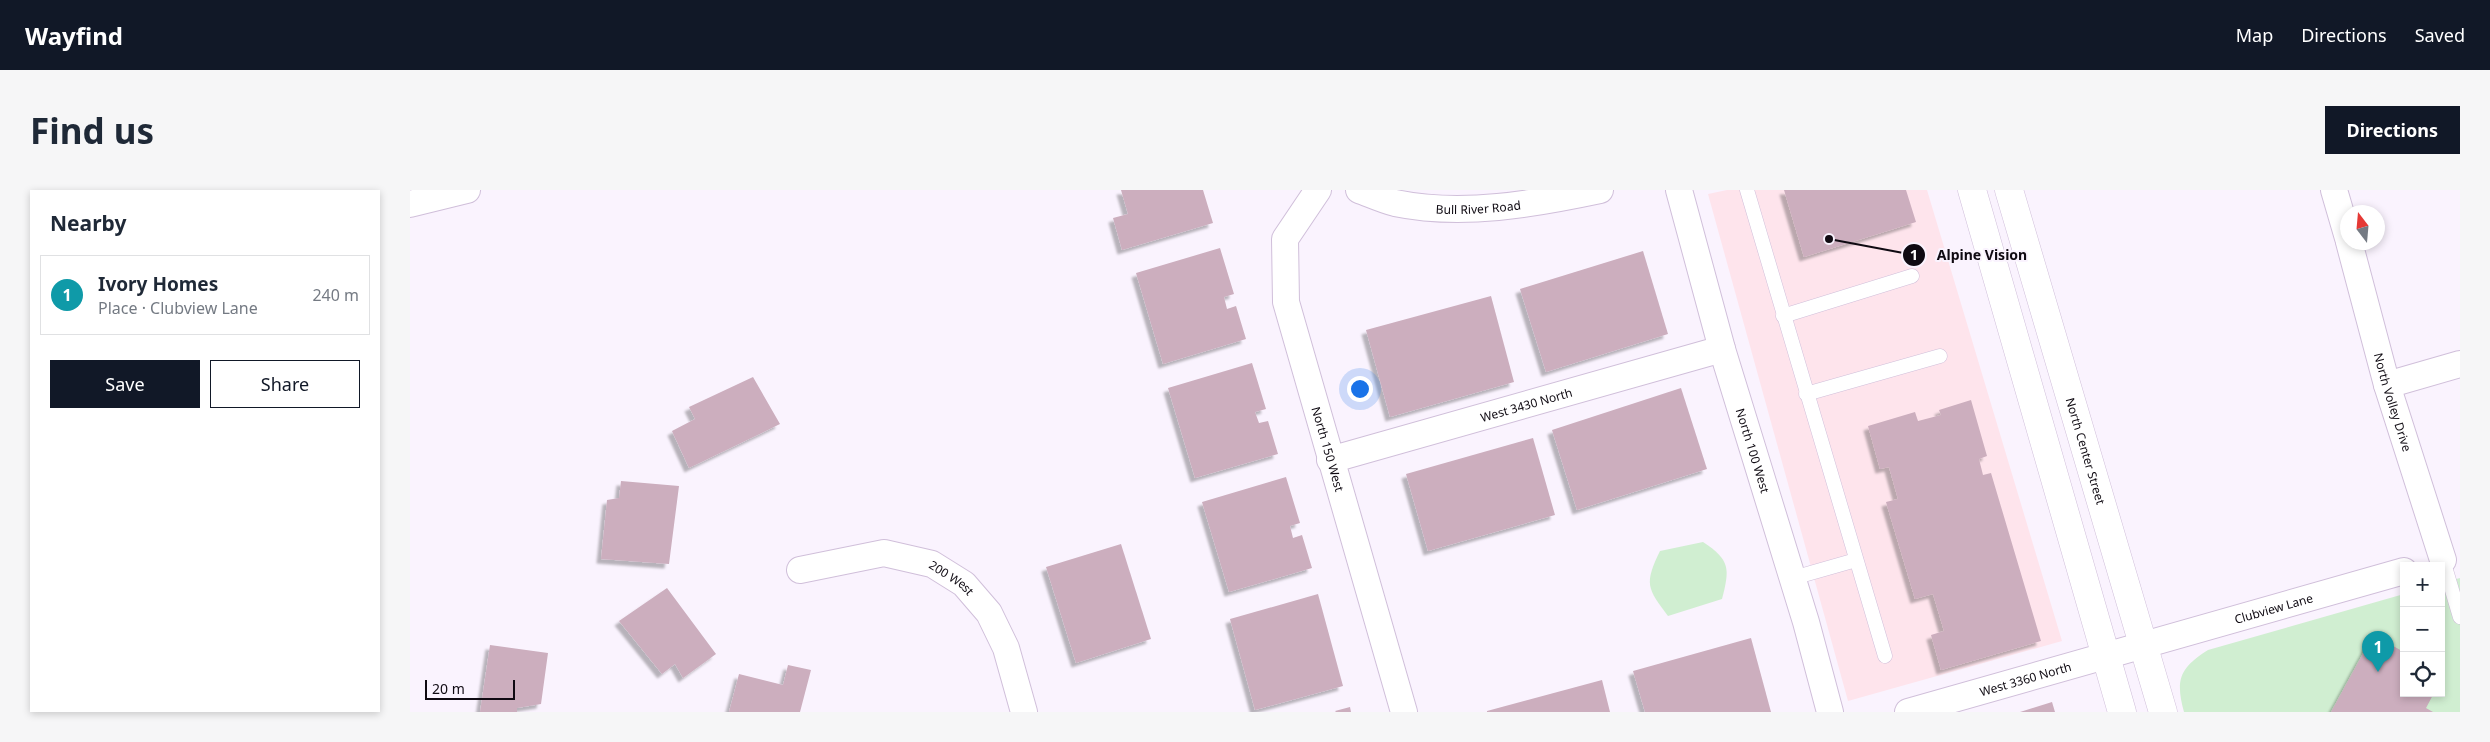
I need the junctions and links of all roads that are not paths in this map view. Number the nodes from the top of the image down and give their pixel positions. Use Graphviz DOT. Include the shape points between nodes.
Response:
graph roads {
  1 [pos="467,190"];
  2 [pos="1318,190"];
  3 [pos="1359,190"];
  4 [pos="1600,190"];
  5 [pos="1679,190"];
  6 [pos="1747,190"];
  7 [pos="1972,190"];
  8 [pos="2009,190"];
  9 [pos="2334,190"];
  10 [pos="1564,194"];
  11 [pos="410,204"];
  12 [pos="2340,211"];
  13 [pos="2351,250"];
  14 [pos="1912,276"];
  15 [pos="1783,316"];
  16 [pos="1722,348"];
  17 [pos="1940,356"];
  18 [pos="2460,364"];
  19 [pos="2387,384"];
  20 [pos="1806,394"];
  21 [pos="1330,460"];
  22 [pos="1856,560"];
  23 [pos="2442,560"];
  24 [pos="800,570"];
  25 [pos="2400,572"];
  26 [pos="1792,578"];
  27 [pos="2460,617"];
  28 [pos="2144,644"];
  29 [pos="2106,655"];
  30 [pos="1885,656"];
  31 [pos="1024,712"];
  32 [pos="1404,712"];
  33 [pos="1830,712"];
  34 [pos="1908,712"];
  35 [pos="2122,712"];
  36 [pos="2163,712"];
  1 -- 11 [label="street"];
  2 -- 21 [label="street, North 150 West" via="1285,239 1286,302"];
  3 -- 10 [label="street, Bull River Road" via="1394,203 1445,208 1508,206"];
  4 -- 10 [label="street, Bull River Road"];
  5 -- 16 [label="street, North 100 West"];
  6 -- 15 [label="lane"];
  7 -- 29 [label="street"];
  8 -- 28 [label="street, North Center Street"];
  9 -- 12 [label="street"];
  13 -- 19 [label="street, North Volley Drive"];
  14 -- 15 [label="lane"];
  15 -- 20 [label="lane"];
  16 -- 21 [label="street, West 3430 North"];
  16 -- 26 [label="street, North 100 West"];
  17 -- 20 [label="lane"];
  18 -- 19 [label="street"];
  19 -- 23 [label="street, North Volley Drive"];
  20 -- 22 [label="lane"];
  21 -- 32 [label="street, North 150 West"];
  22 -- 26 [label="lane"];
  22 -- 30 [label="lane"];
  23 -- 27 [label="lane"];
  24 -- 31 [label="street, 200 West" via="884,553 932,564 964,584 989,613 1006,648"];
  25 -- 28 [label="street, Clubview Lane"];
  26 -- 33 [label="street, North 100 West"];
  28 -- 29 [label="street, West 3360 North"];
  28 -- 36 [label="street, North Center Street"];
  29 -- 34 [label="street, West 3360 North"];
  29 -- 35 [label="street"];
}
